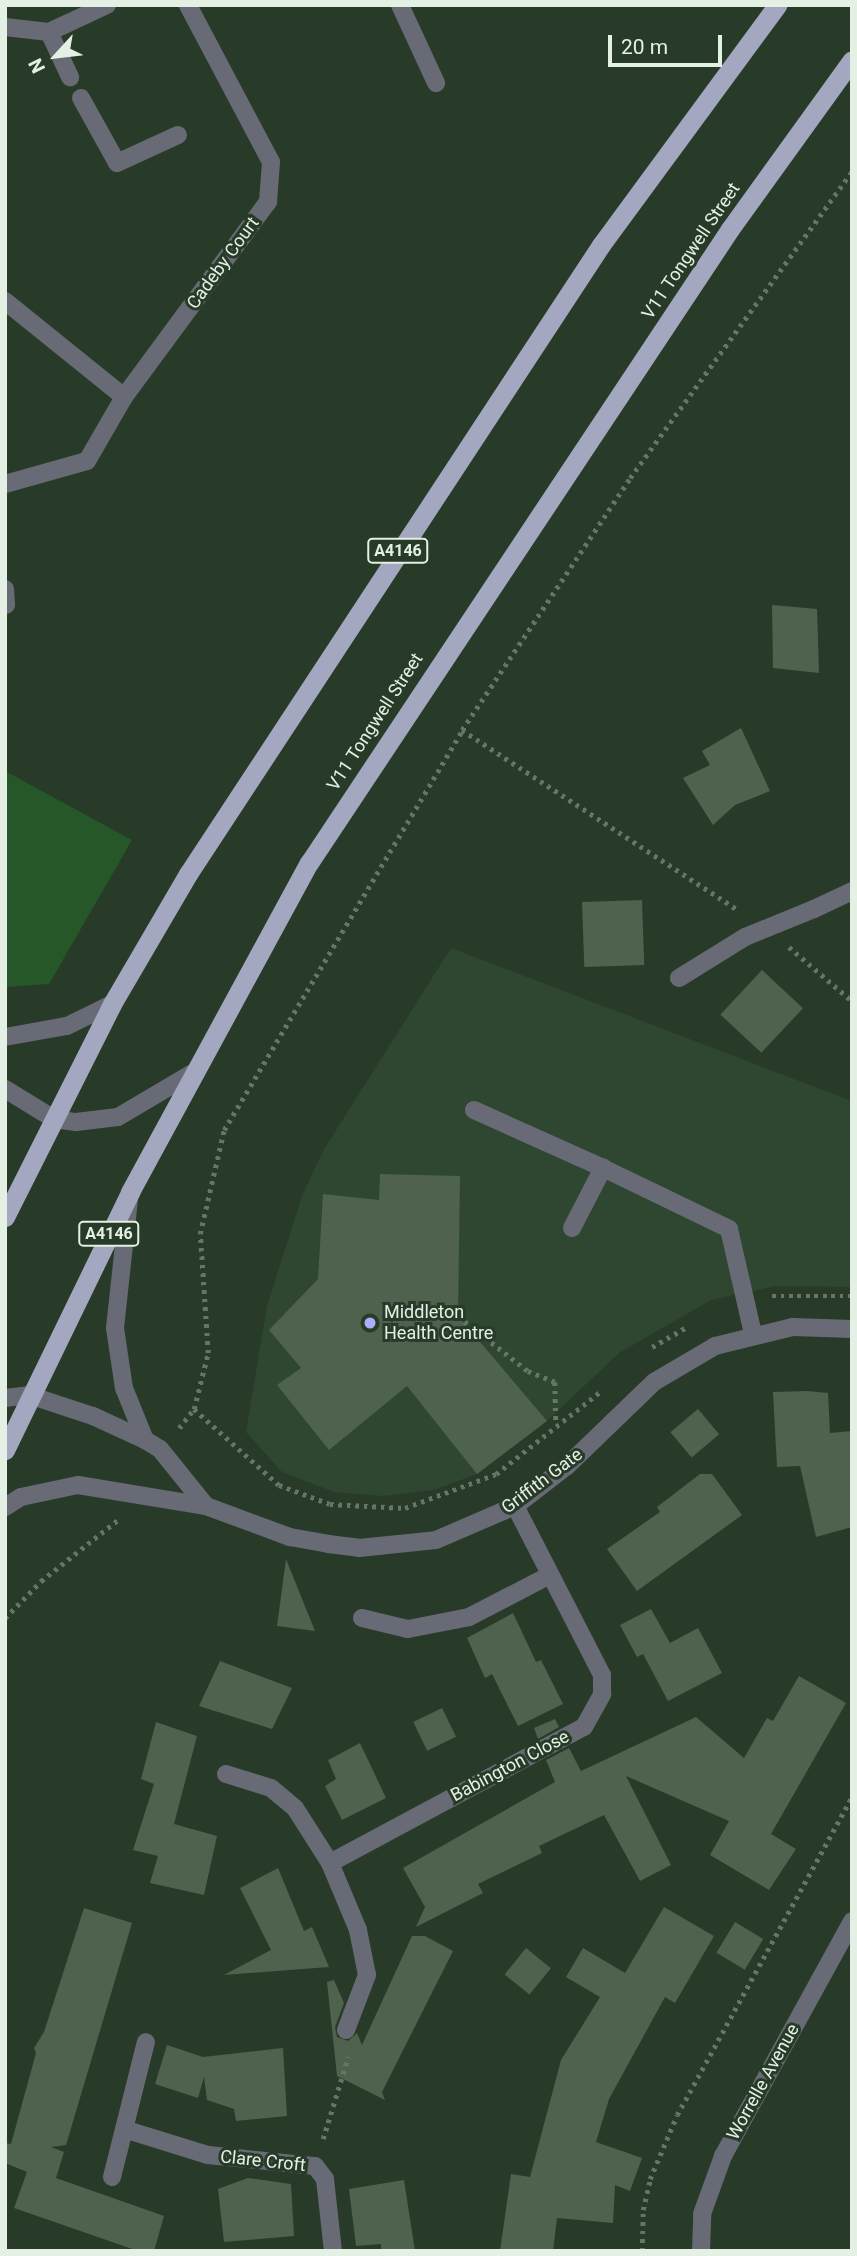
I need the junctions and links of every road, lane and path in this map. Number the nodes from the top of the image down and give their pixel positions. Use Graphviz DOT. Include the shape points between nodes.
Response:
graph roads {
  1 [pos="107,5"];
  2 [pos="188,5"];
  3 [pos="400,5"];
  4 [pos="777,5"];
  5 [pos="5,27"];
  6 [pos="49,32"];
  7 [pos="852,60"];
  8 [pos="70,77"];
  9 [pos="436,83"];
  10 [pos="81,98"];
  11 [pos="178,135"];
  12 [pos="852,171"];
  13 [pos="5,302"];
  14 [pos="124,397"];
  15 [pos="5,484"];
  16 [pos="5,589"];
  17 [pos="6,605"];
  18 [pos="462,730"];
  19 [pos="852,891"];
  20 [pos="766,928"];
  21 [pos="680,978"];
  22 [pos="852,1001"];
  23 [pos="112,1004"];
  24 [pos="5,1037"];
  25 [pos="191,1074"];
  26 [pos="5,1089"];
  27 [pos="474,1110"];
  28 [pos="54,1119"];
  29 [pos="603,1168"];
  30 [pos="130,1192"];
  31 [pos="5,1217"];
  32 [pos="572,1228"];
  33 [pos="852,1296"];
  34 [pos="745,1300"];
  35 [pos="458,1316"];
  36 [pos="698,1321"];
  37 [pos="852,1329"];
  38 [pos="752,1334"];
  39 [pos="642,1356"];
  40 [pos="611,1382"];
  41 [pos="29,1395"];
  42 [pos="5,1398"];
  43 [pos="194,1409"];
  44 [pos="556,1424"];
  45 [pos="153,1445"];
  46 [pos="5,1450"];
  47 [pos="141,1493"];
  48 [pos="206,1506"];
  49 [pos="515,1506"];
  50 [pos="5,1507"];
  51 [pos="550,1575"];
  52 [pos="5,1618"];
  53 [pos="362,1618"];
  54 [pos="226,1774"];
  55 [pos="852,1797"];
  56 [pos="330,1863"];
  57 [pos="852,1922"];
  58 [pos="346,2030"];
  59 [pos="146,2042"];
  60 [pos="127,2130"];
  61 [pos="315,2166"];
  62 [pos="112,2177"];
  63 [pos="333,2251"];
  64 [pos="642,2251"];
  65 [pos="701,2251"];
  1 -- 6 [label="street"];
  2 -- 14 [label="street, Cadeby Court" via="271,162 268,202"];
  3 -- 9 [label="street"];
  4 -- 23 [label="highway, A4146" via="594,257 270,745"];
  5 -- 6 [label="street"];
  6 -- 8 [label="street"];
  7 -- 25 [label="highway, V11 Tongwell Street / A4146" via="730,229 408,709 309,863"];
  10 -- 11 [label="street" via="117,163"];
  12 -- 18 [label="path" via="630,478"];
  13 -- 14 [label="street"];
  14 -- 15 [label="street, Cadeby Court" via="87,461"];
  16 -- 17 [label="street"];
  18 -- 20 [label="path"];
  18 -- 43 [label="path" via="224,1130 200,1234 208,1353"];
  19 -- 20 [label="street"];
  20 -- 21 [label="street"];
  20 -- 22 [label="path"];
  23 -- 24 [label="street" via="66,1026"];
  23 -- 28 [label="highway, A4146"];
  25 -- 28 [label="street" via="118,1117 76,1122"];
  25 -- 30 [label="highway, V11 Tongwell Street / A4146"];
  26 -- 28 [label="street"];
  27 -- 29 [label="street"];
  28 -- 31 [label="highway, A4146"];
  29 -- 32 [label="street"];
  29 -- 34 [label="street" via="729,1229"];
  30 -- 41 [label="highway, V11 Tongwell Street / A4146"];
  30 -- 45 [label="street" via="116,1328 124,1388"];
  33 -- 34 [label="path"];
  34 -- 38 [label="street"];
  35 -- 44 [label="path" via="528,1371 555,1382"];
  36 -- 39 [label="path" via="663,1338"];
  37 -- 38 [label="street, Griffith Gate" via="793,1327"];
  38 -- 49 [label="street, Griffith Gate" via="715,1346 654,1382 567,1465"];
  40 -- 44 [label="path"];
  41 -- 42 [label="street"];
  41 -- 45 [label="street" via="93,1416"];
  41 -- 46 [label="highway, V11 Tongwell Street / A4146"];
  43 -- 44 [label="path" via="279,1485 330,1504 405,1508 496,1474"];
  43 -- 45 [label="path"];
  45 -- 48 [label="street"];
  47 -- 48 [label="street, Griffith Gate"];
  47 -- 50 [label="street, Griffith Gate" via="78,1485 21,1497"];
  47 -- 52 [label="path" via="111,1529 41,1581"];
  48 -- 49 [label="street, Griffith Gate" via="290,1537 359,1548 436,1539"];
  49 -- 51 [label="street, Babington Close"];
  51 -- 53 [label="street" via="469,1617 408,1629"];
  51 -- 56 [label="street, Babington Close" via="602,1675 602,1694 584,1727"];
  54 -- 56 [label="street" via="271,1787 295,1808"];
  55 -- 64 [label="path" via="671,2127 645,2199"];
  56 -- 58 [label="street" via="358,1930 367,1975"];
  57 -- 65 [label="street, Worrelle Avenue" via="723,2156 702,2214"];
  58 -- 61 [label="path" via="348,2055"];
  59 -- 60 [label="street"];
  60 -- 61 [label="street, Clare Croft" via="208,2155"];
  60 -- 62 [label="street"];
  61 -- 63 [label="street, Clare Croft" via="325,2179"];
}
